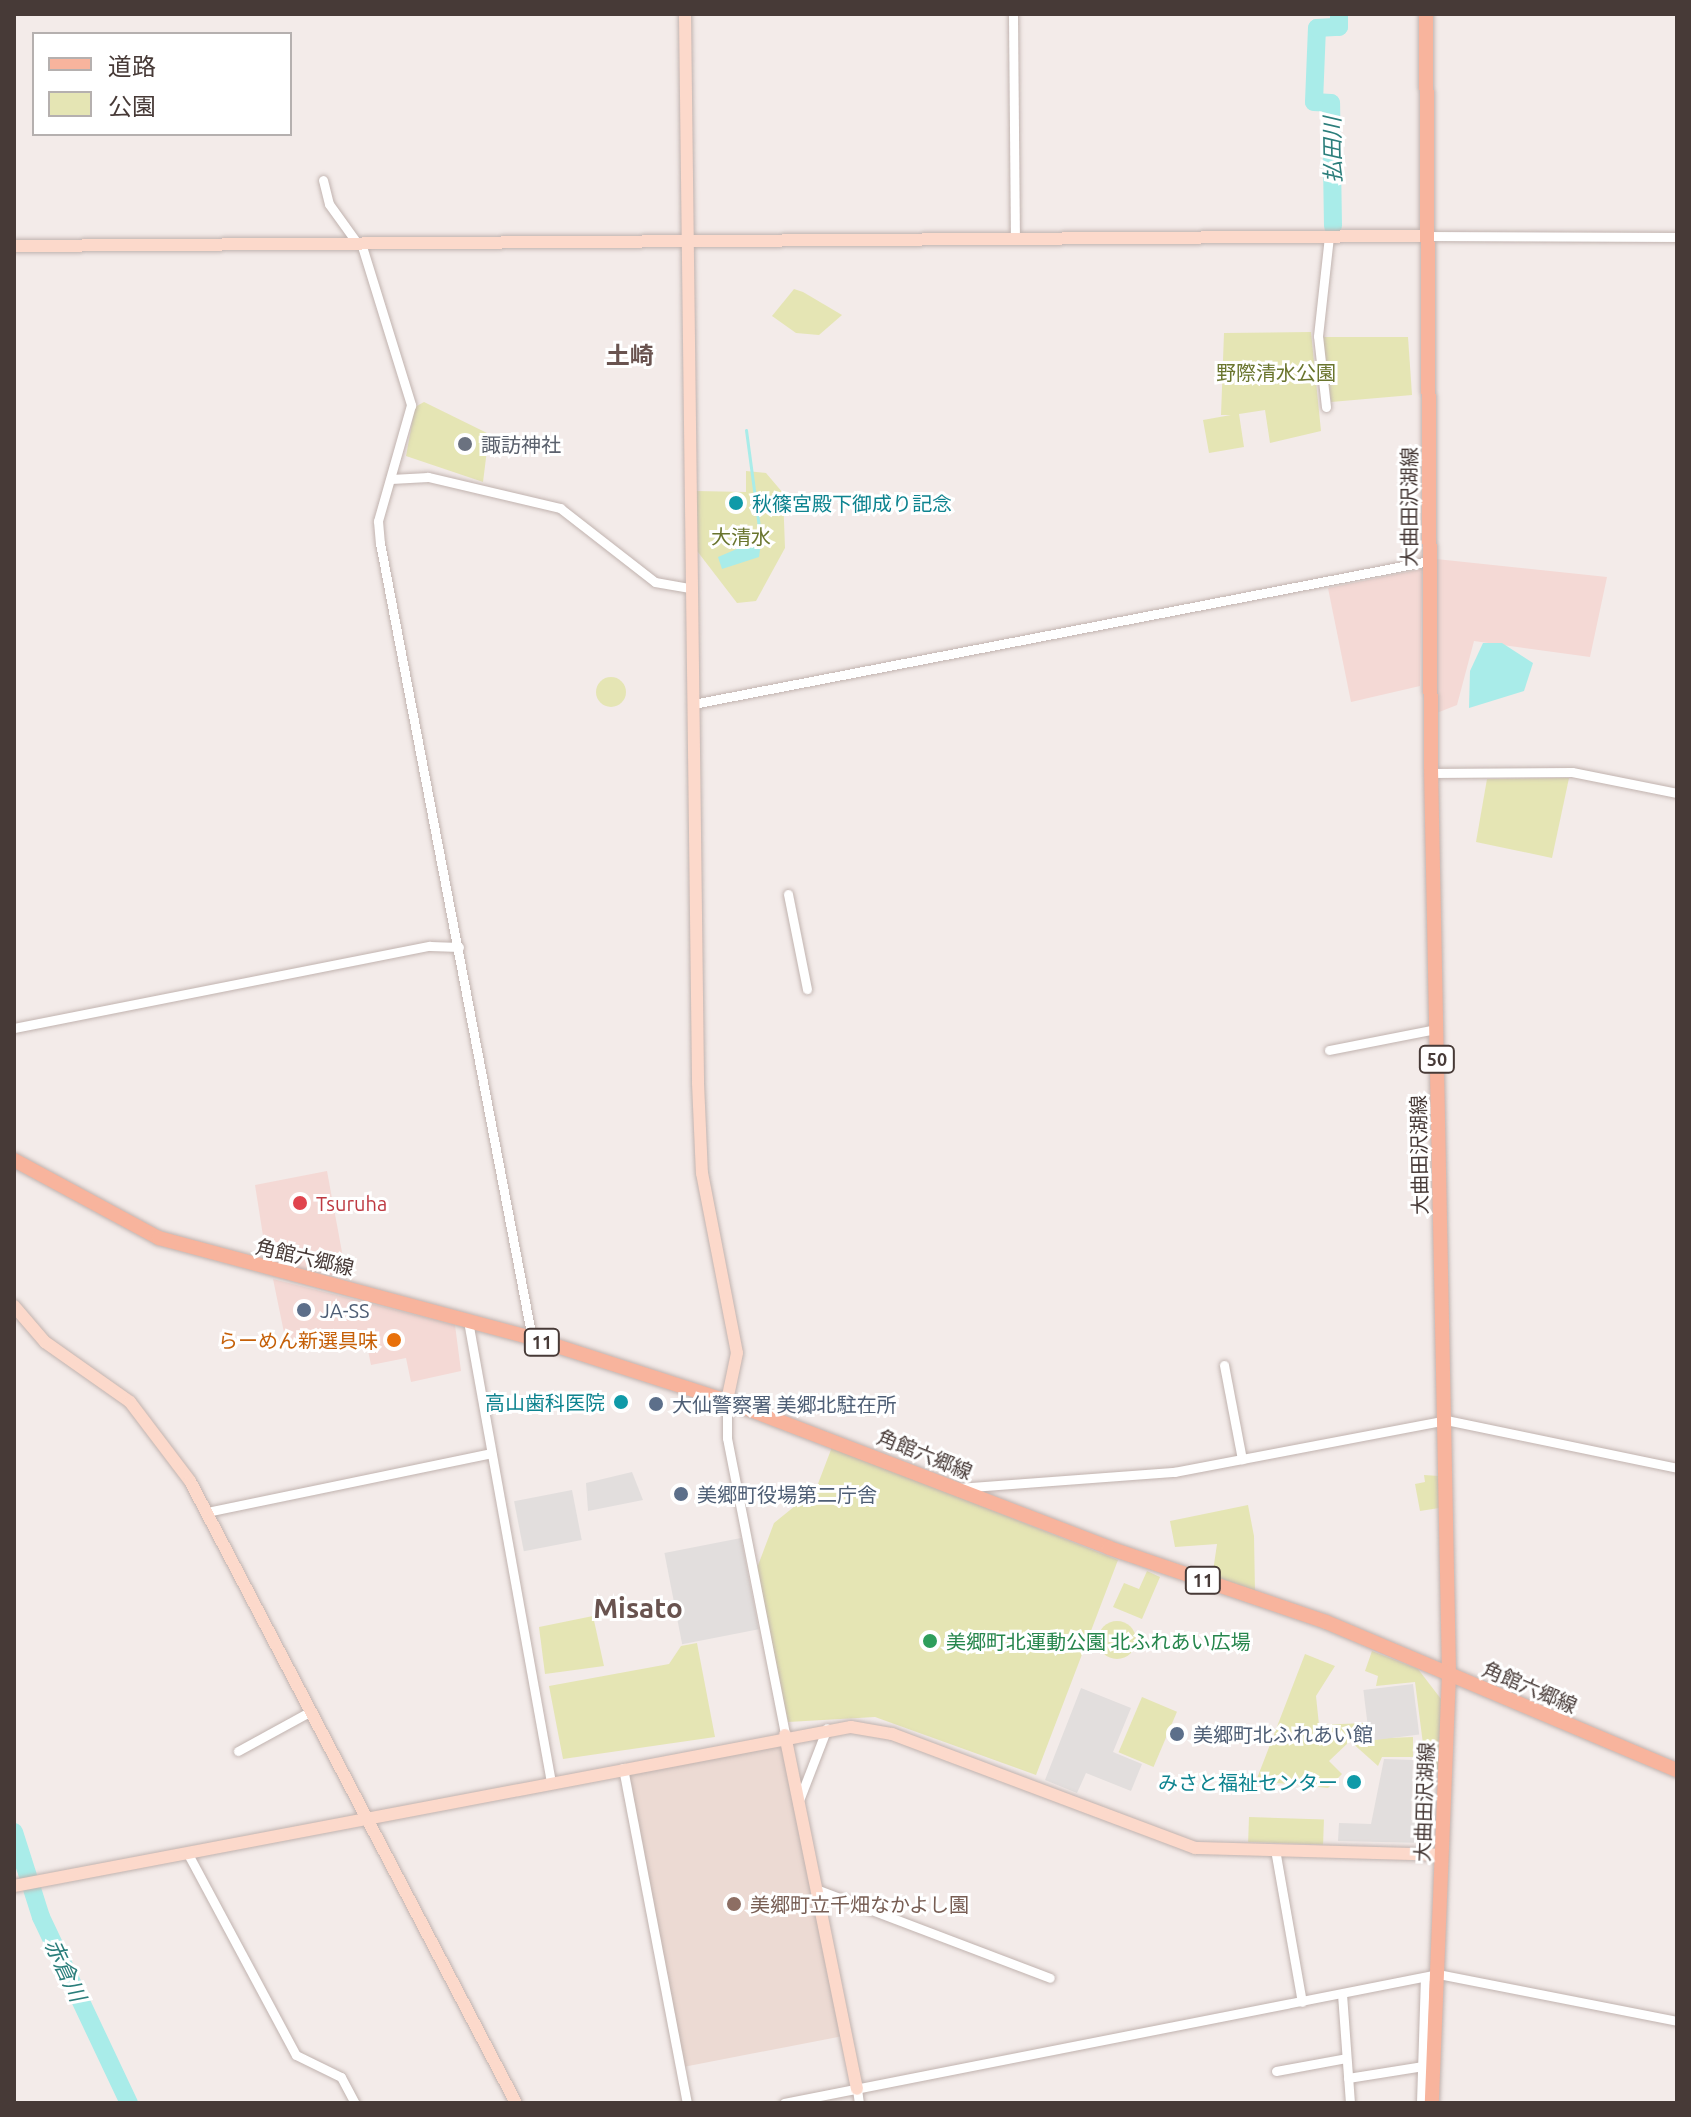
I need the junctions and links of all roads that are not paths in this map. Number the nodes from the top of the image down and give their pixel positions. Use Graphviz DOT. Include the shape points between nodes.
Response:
graph roads {
  1 [pos="685,14"];
  2 [pos="1013,14"];
  3 [pos="1426,14"];
  4 [pos="323,180"];
  5 [pos="1428,236"];
  6 [pos="1329,237"];
  7 [pos="1677,237"];
  8 [pos="1015,239"];
  9 [pos="687,240"];
  10 [pos="359,243"];
  11 [pos="14,246"];
  12 [pos="1326,407"];
  13 [pos="391,479"];
  14 [pos="1429,561"];
  15 [pos="688,588"];
  16 [pos="693,704"];
  17 [pos="1431,773"];
  18 [pos="1677,793"];
  19 [pos="788,894"];
  20 [pos="459,947"];
  21 [pos="807,989"];
  22 [pos="14,1028"];
  23 [pos="1436,1029"];
  24 [pos="1329,1050"];
  25 [pos="14,1160"];
  26 [pos="14,1306"];
  27 [pos="468,1321"];
  28 [pos="532,1338"];
  29 [pos="1224,1365"];
  30 [pos="727,1401"];
  31 [pos="1446,1420"];
  32 [pos="491,1453"];
  33 [pos="1242,1459"];
  34 [pos="1677,1468"];
  35 [pos="955,1488"];
  36 [pos="207,1512"];
  37 [pos="1449,1674"];
  38 [pos="311,1711"];
  39 [pos="827,1728"];
  40 [pos="785,1735"];
  41 [pos="238,1751"];
  42 [pos="623,1768"];
  43 [pos="1677,1770"];
  44 [pos="551,1782"];
  45 [pos="798,1805"];
  46 [pos="367,1817"];
  47 [pos="187,1852"];
  48 [pos="1276,1855"];
  49 [pos="1442,1855"];
  50 [pos="14,1886"];
  51 [pos="816,1889"];
  52 [pos="1431,1976"];
  53 [pos="1050,1978"];
  54 [pos="1342,1994"];
  55 [pos="1302,2002"];
  56 [pos="1677,2021"];
  57 [pos="1346,2058"];
  58 [pos="1423,2066"];
  59 [pos="1276,2071"];
  60 [pos="1348,2078"];
  61 [pos="857,2089"];
  62 [pos="355,2103"];
  63 [pos="516,2103"];
  64 [pos="687,2103"];
  65 [pos="784,2103"];
  66 [pos="859,2103"];
  67 [pos="1350,2103"];
  68 [pos="1421,2103"];
  69 [pos="1432,2103"];
  1 -- 9 [label="street"];
  2 -- 8 [label="street"];
  3 -- 5 [label="main road, 大曲田沢湖線 / 50"];
  4 -- 10 [label="street" via="329,204"];
  5 -- 6 [label="street"];
  5 -- 7 [label="street"];
  5 -- 14 [label="main road, 大曲田沢湖線 / 50"];
  6 -- 8 [label="street"];
  6 -- 12 [label="street" via="1318,336"];
  8 -- 9 [label="street"];
  9 -- 10 [label="street"];
  9 -- 15 [label="street"];
  10 -- 11 [label="street"];
  10 -- 13 [label="street" via="410,392"];
  13 -- 15 [label="street" via="428,477 560,508 655,582"];
  13 -- 20 [label="street" via="380,543"];
  14 -- 16 [label="street"];
  14 -- 17 [label="main road, 大曲田沢湖線 / 50"];
  15 -- 16 [label="street"];
  16 -- 30 [label="street" via="701,1158 737,1353"];
  17 -- 18 [label="street" via="1572,772"];
  17 -- 23 [label="main road, 大曲田沢湖線 / 50"];
  19 -- 21 [label="street"];
  20 -- 22 [label="street" via="430,946"];
  20 -- 28 [label="street"];
  23 -- 24 [label="street"];
  23 -- 31 [label="main road, 大曲田沢湖線 / 50"];
  25 -- 27 [label="main road, 角館六郷線 / 11" via="202,1253"];
  26 -- 36 [label="street" via="45,1342 147,1419"];
  27 -- 28 [label="main road, 角館六郷線 / 11"];
  27 -- 32 [label="street"];
  28 -- 30 [label="main road, 角館六郷線 / 11"];
  29 -- 33 [label="street"];
  30 -- 35 [label="main road, 角館六郷線 / 11"];
  30 -- 40 [label="street" via="727,1438"];
  31 -- 33 [label="street"];
  31 -- 34 [label="street"];
  31 -- 37 [label="main road, 大曲田沢湖線 / 50"];
  32 -- 36 [label="street"];
  32 -- 44 [label="street"];
  33 -- 35 [label="street" via="1174,1472"];
  35 -- 37 [label="main road, 角館六郷線 / 11" via="1326,1622"];
  36 -- 38 [label="street"];
  37 -- 43 [label="main road, 角館六郷線 / 11"];
  37 -- 49 [label="main road, 大曲田沢湖線 / 50"];
  38 -- 41 [label="street"];
  38 -- 46 [label="street"];
  39 -- 40 [label="street"];
  39 -- 45 [label="street"];
  39 -- 48 [label="street" via="892,1734 1195,1848"];
  40 -- 42 [label="street"];
  40 -- 45 [label="street"];
  42 -- 44 [label="street"];
  42 -- 64 [label="street"];
  44 -- 46 [label="street"];
  45 -- 51 [label="street"];
  46 -- 47 [label="street"];
  46 -- 63 [label="street"];
  47 -- 50 [label="street"];
  47 -- 62 [label="street" via="296,2055 341,2077"];
  48 -- 49 [label="street"];
  48 -- 55 [label="street"];
  49 -- 52 [label="main road, 大曲田沢湖線 / 50"];
  51 -- 53 [label="street"];
  51 -- 61 [label="street"];
  52 -- 54 [label="street"];
  52 -- 56 [label="street"];
  52 -- 58 [label="street"];
  52 -- 69 [label="main road, 大曲田沢湖線 / 50"];
  54 -- 55 [label="street"];
  54 -- 57 [label="street"];
  55 -- 61 [label="street"];
  57 -- 59 [label="street"];
  57 -- 60 [label="street"];
  58 -- 60 [label="street"];
  58 -- 68 [label="street"];
  60 -- 67 [label="street"];
  61 -- 65 [label="street"];
  61 -- 66 [label="street"];
}
